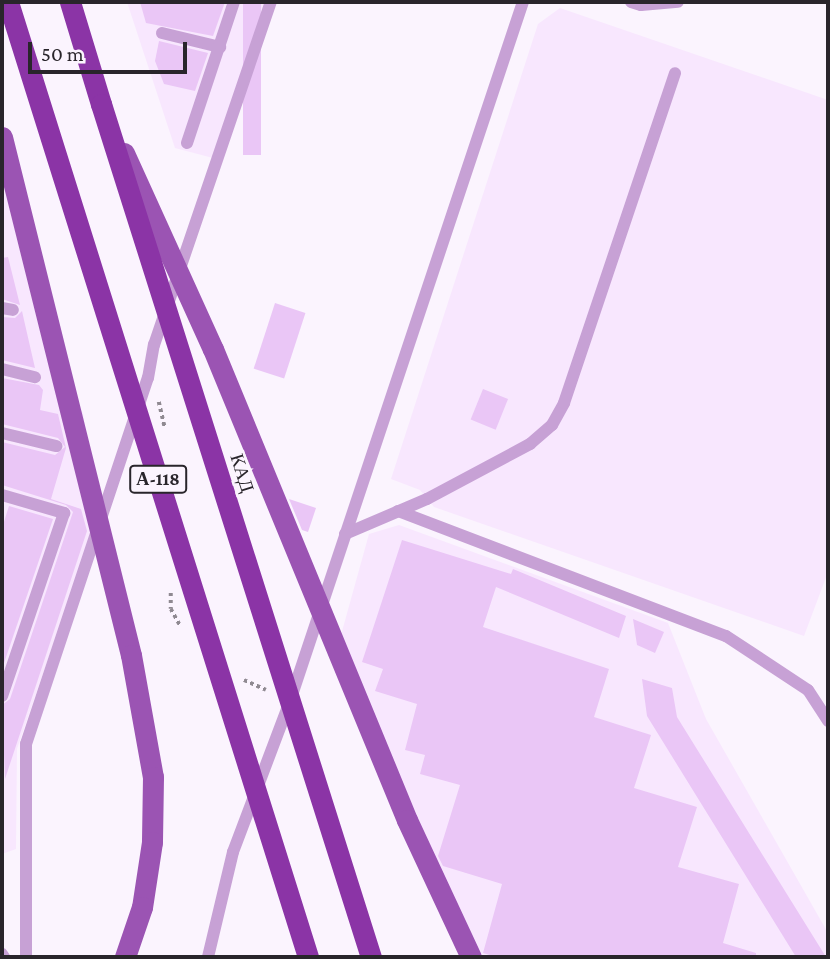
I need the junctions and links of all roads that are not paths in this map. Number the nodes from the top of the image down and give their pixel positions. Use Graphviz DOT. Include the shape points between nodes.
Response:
graph roads {
  1 [pos="8,2"];
  2 [pos="70,2"];
  3 [pos="234,2"];
  4 [pos="271,2"];
  5 [pos="523,2"];
  6 [pos="631,2"];
  7 [pos="678,2"];
  8 [pos="162,33"];
  9 [pos="220,47"];
  10 [pos="675,74"];
  11 [pos="102,104"];
  12 [pos="2,137"];
  13 [pos="187,143"];
  14 [pos="2,369"];
  15 [pos="35,377"];
  16 [pos="2,433"];
  17 [pos="56,446"];
  18 [pos="2,495"];
  19 [pos="398,511"];
  20 [pos="345,534"];
  21 [pos="2,696"];
  22 [pos="828,721"];
  23 [pos="26,957"];
  24 [pos="125,957"];
  25 [pos="208,957"];
  26 [pos="308,957"];
  27 [pos="371,957"];
  28 [pos="471,957"];
  1 -- 26 [label="highway, А-118, bridge"];
  2 -- 11 [label="highway, КАД / А-118"];
  3 -- 9 [label="lane"];
  4 -- 23 [label="lane" via="154,345 148,378 26,744"];
  5 -- 20 [label="lane"];
  6 -- 7 [label="lane"];
  8 -- 9 [label="lane"];
  9 -- 13 [label="lane"];
  10 -- 19 [label="lane" via="564,403 552,425 530,444"];
  11 -- 27 [label="highway, КАД / А-118, bridge"];
  11 -- 28 [label="main road, bridge" via="213,349 407,820"];
  12 -- 24 [label="main road, bridge" via="131,655 153,777 152,842 142,907"];
  14 -- 15 [label="lane"];
  16 -- 17 [label="lane"];
  18 -- 21 [label="lane" via="64,513"];
  19 -- 20 [label="lane"];
  19 -- 22 [label="lane" via="726,636 808,690"];
  20 -- 25 [label="lane" via="233,852"];
}
